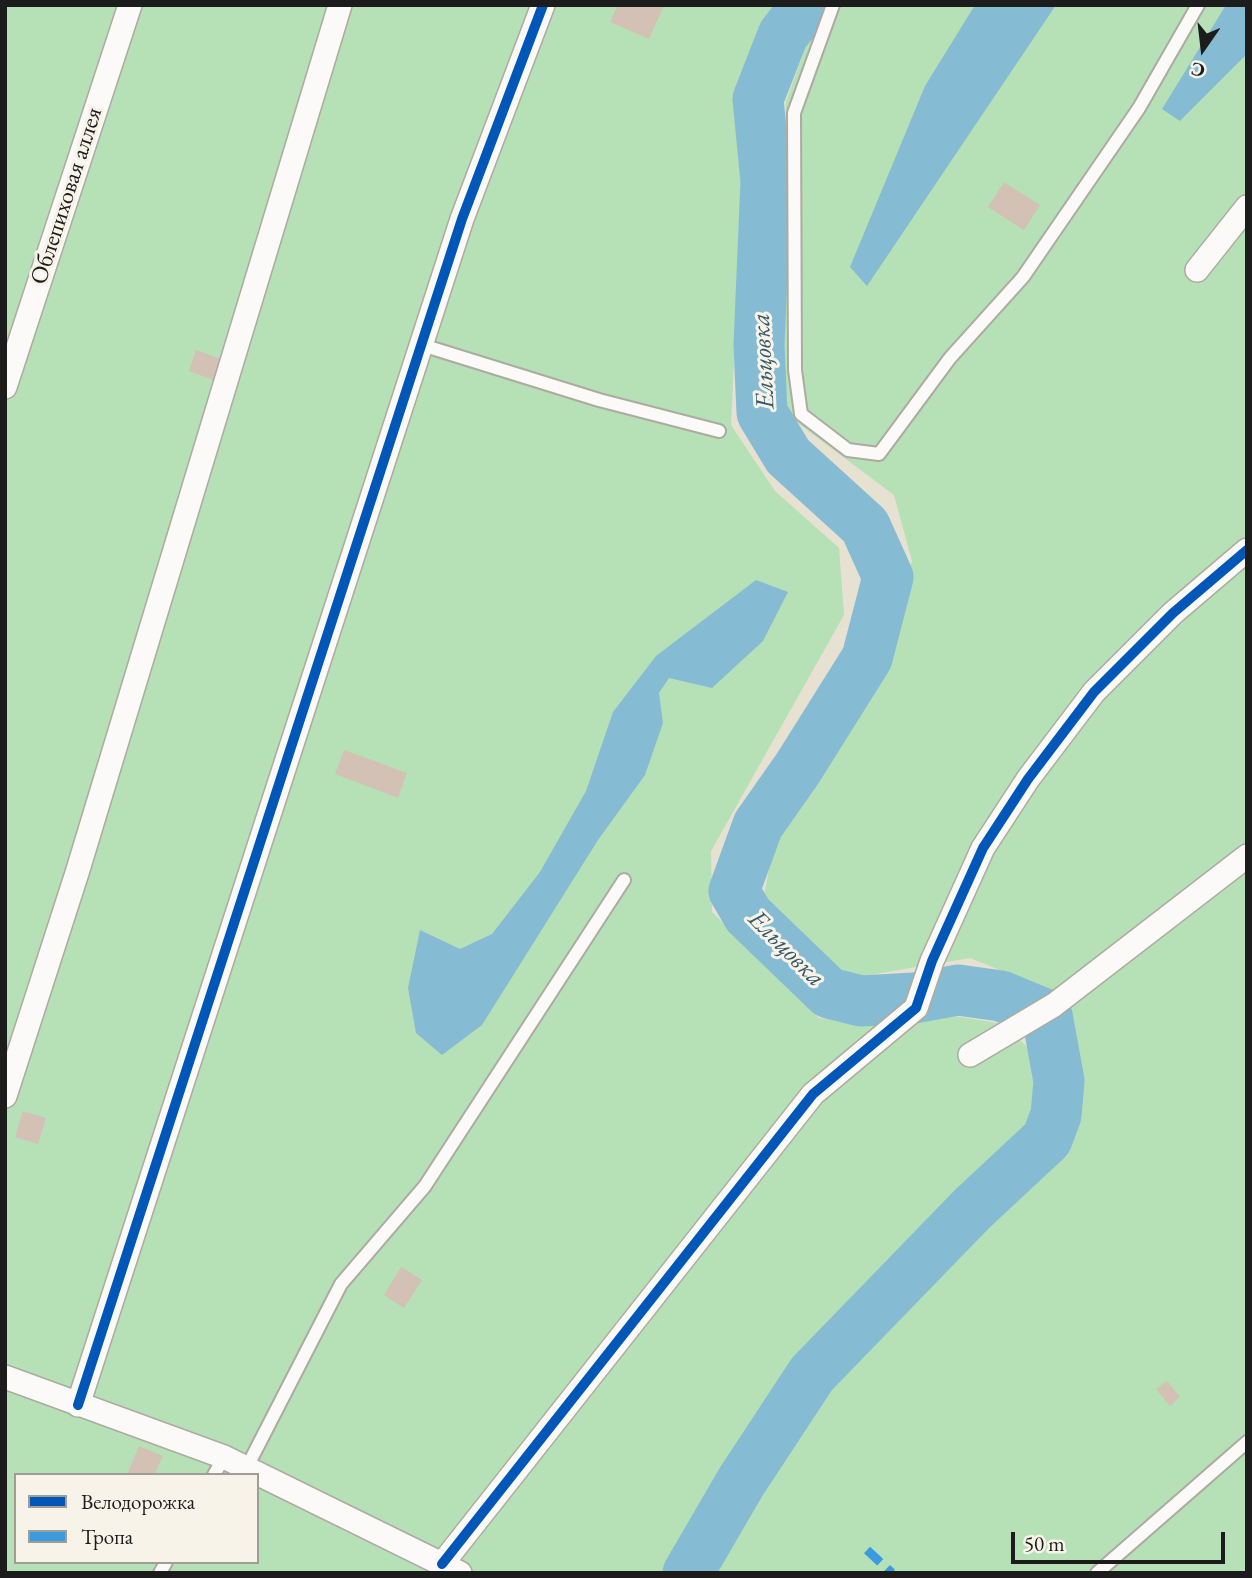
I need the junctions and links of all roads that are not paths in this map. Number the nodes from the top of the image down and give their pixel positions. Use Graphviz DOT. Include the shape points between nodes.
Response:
graph roads {
  1 [pos="130,5"];
  2 [pos="340,5"];
  3 [pos="543,5"];
  4 [pos="833,5"];
  5 [pos="1198,5"];
  6 [pos="1247,207"];
  7 [pos="1197,270"];
  8 [pos="422,345"];
  9 [pos="5,387"];
  10 [pos="719,431"];
  11 [pos="1247,550"];
  12 [pos="1247,856"];
  13 [pos="624,880"];
  14 [pos="970,1055"];
  15 [pos="5,1096"];
  16 [pos="5,1377"];
  17 [pos="78,1405"];
  18 [pos="1247,1442"];
  19 [pos="219,1466"];
  20 [pos="246,1469"];
  21 [pos="254,1473"];
  22 [pos="259,1475"];
  23 [pos="451,1568"];
  24 [pos="1097,1573"];
  1 -- 9 [label="street, Облепиховая аллея"];
  2 -- 15 [label="street" via="78,873"];
  3 -- 8 [label="street" via="462,219"];
  4 -- 5 [label="lane" via="794,113 795,370 801,414 848,450 879,454 950,358 1023,277 1139,108"];
  6 -- 7 [label="street"];
  8 -- 10 [label="lane"];
  8 -- 17 [label="street"];
  11 -- 23 [label="street" via="1173,612 1094,692 983,848 916,1008 813,1094"];
  12 -- 14 [label="street" via="1054,1005"];
  13 -- 20 [label="lane" via="425,1186 341,1284"];
  16 -- 17 [label="street"];
  17 -- 19 [label="street"];
  18 -- 24 [label="lane"];
  19 -- 20 [label="street"];
  20 -- 21 [label="street"];
  22 -- 23 [label="street"];
}
